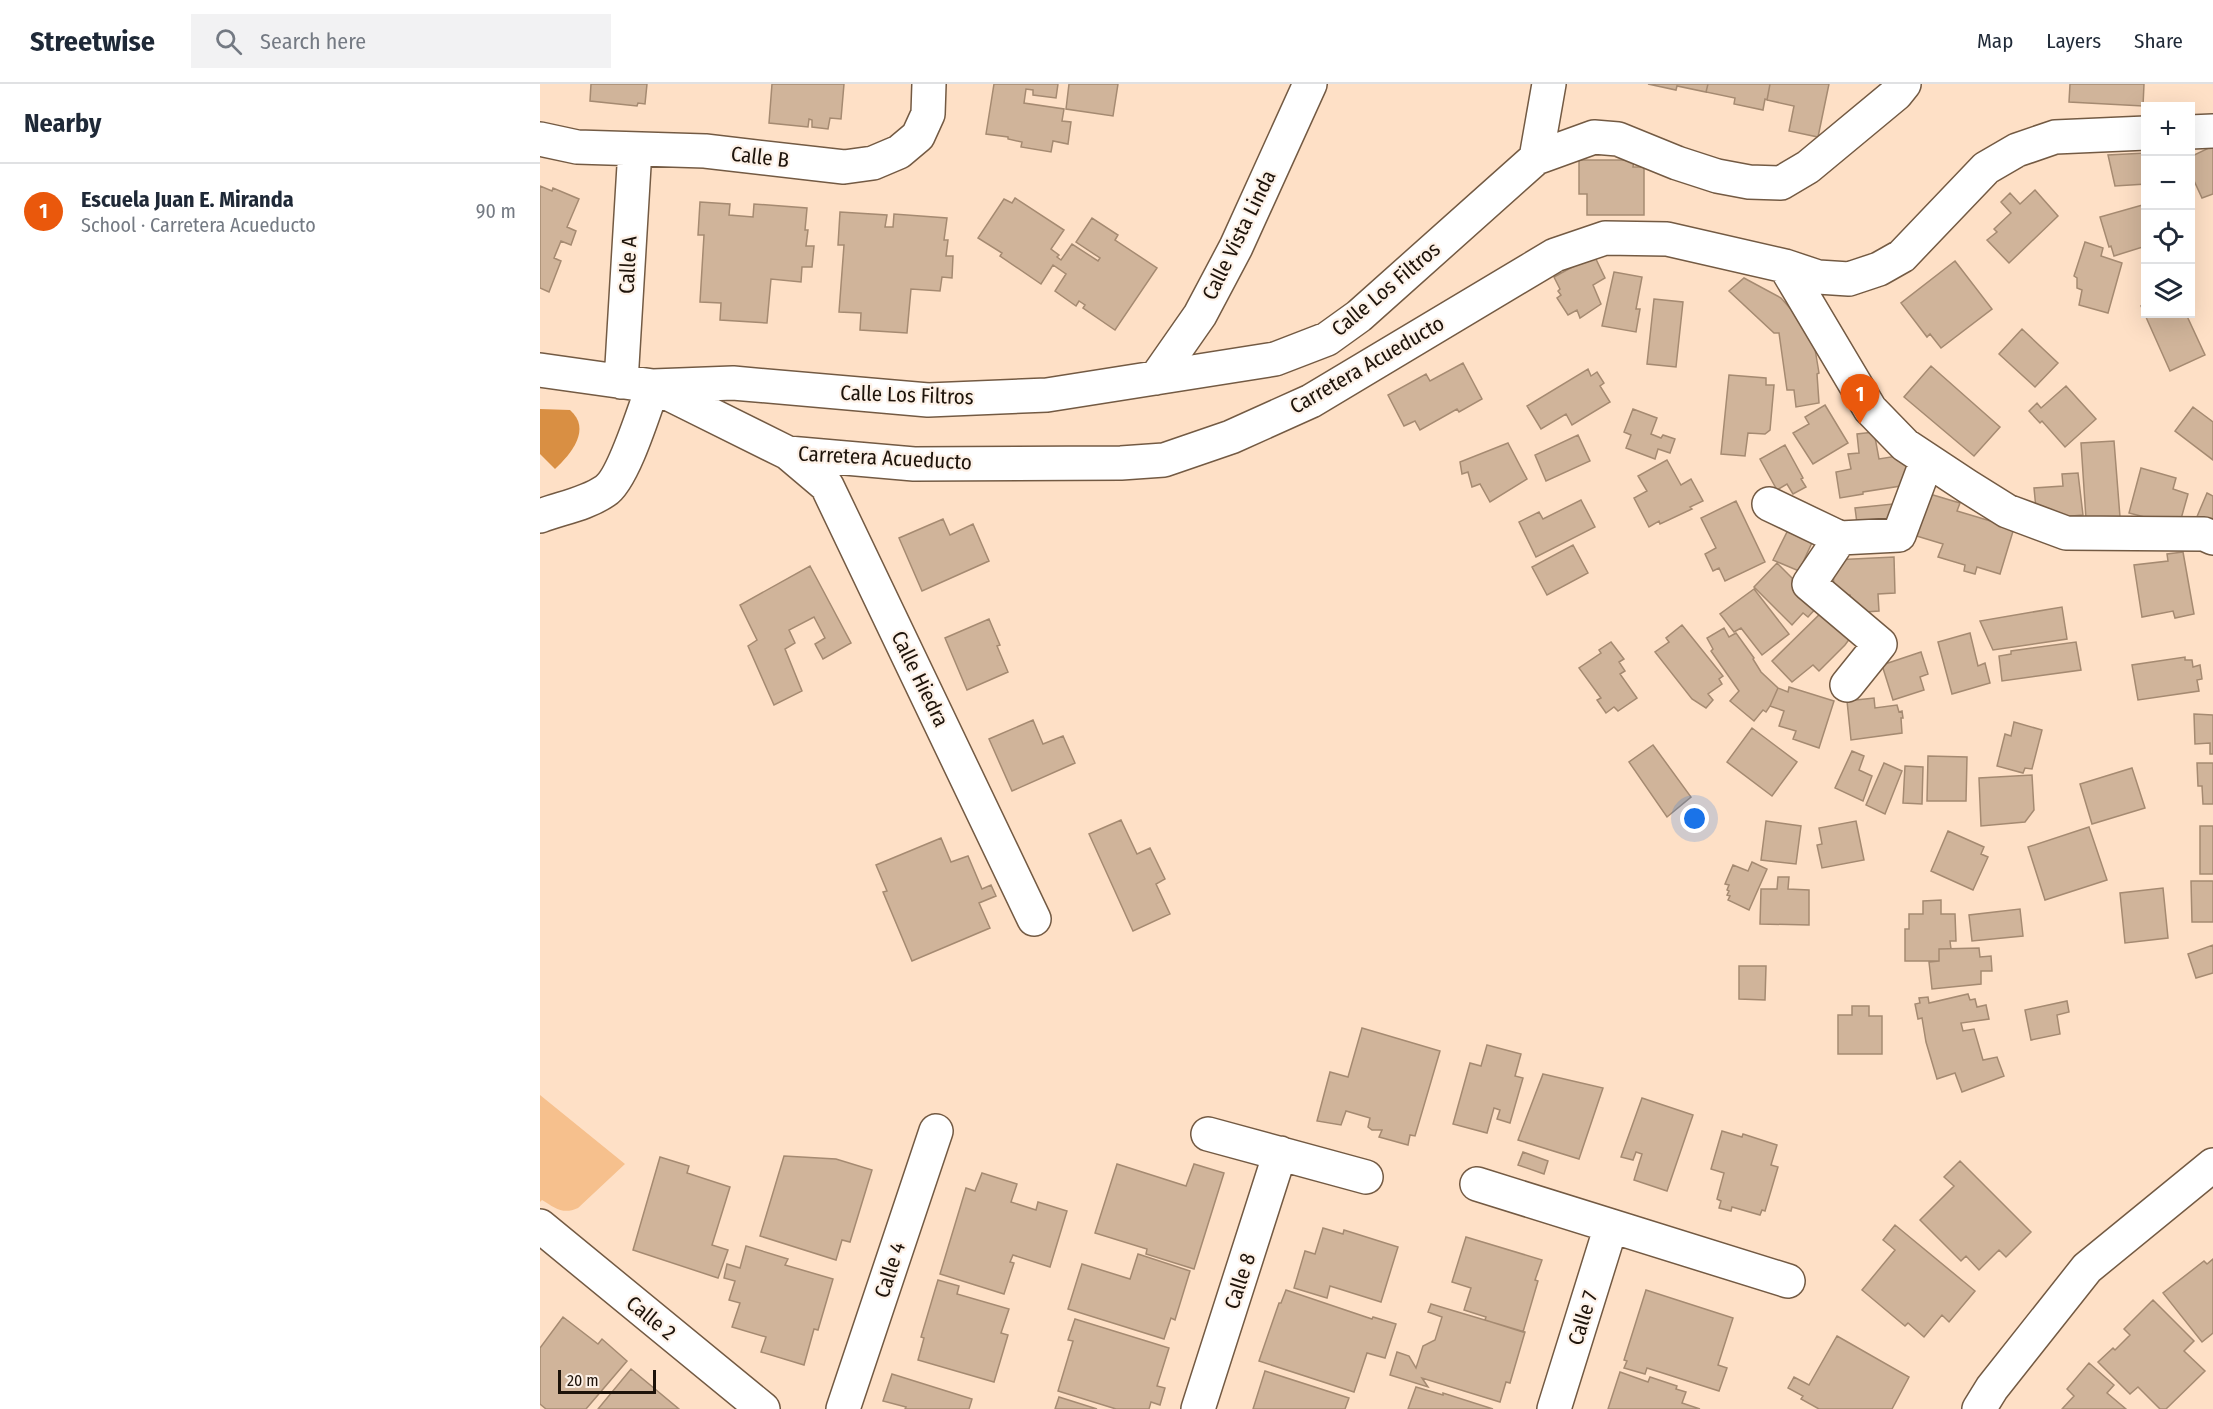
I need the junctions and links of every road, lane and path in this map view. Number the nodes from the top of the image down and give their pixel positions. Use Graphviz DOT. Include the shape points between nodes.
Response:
graph roads {
  1 [pos="929,84"];
  2 [pos="1310,84"];
  3 [pos="1549,84"];
  4 [pos="1904,84"];
  5 [pos="2213,131"];
  6 [pos="2195,132"];
  7 [pos="2141,133"];
  8 [pos="540,139"];
  9 [pos="635,149"];
  10 [pos="1536,158"];
  11 [pos="1785,266"];
  12 [pos="540,370"];
  13 [pos="1156,378"];
  14 [pos="621,382"];
  15 [pos="653,386"];
  16 [pos="788,453"];
  17 [pos="1927,459"];
  18 [pos="1769,504"];
  19 [pos="540,516"];
  20 [pos="1840,538"];
  21 [pos="2213,538"];
  22 [pos="1847,685"];
  23 [pos="1034,919"];
  24 [pos="936,1131"];
  25 [pos="1208,1134"];
  26 [pos="1280,1153"];
  27 [pos="2213,1165"];
  28 [pos="1366,1177"];
  29 [pos="1477,1184"];
  30 [pos="540,1226"];
  31 [pos="1611,1226"];
  32 [pos="1788,1281"];
  33 [pos="763,1409"];
  34 [pos="843,1409"];
  35 [pos="1198,1409"];
  36 [pos="1554,1409"];
  37 [pos="1979,1409"];
  1 -- 9 [label="street, Calle B" via="928,114 918,136 899,152 873,164 844,166 705,151"];
  2 -- 13 [label="street, Calle Vista Linda" via="1236,247 1200,315"];
  3 -- 10 [label="street"];
  4 -- 10 [label="street, Calle Los Filtros" via="1808,167 1781,183 1717,176 1617,139 1594,136"];
  5 -- 6 [label="street"];
  7 -- 11 [label="street, Carretera Acueducto" via="2055,137 2017,150 1986,168 1902,256 1879,269 1849,279 1818,277"];
  8 -- 9 [label="street, Calle B" via="577,147"];
  9 -- 14 [label="street, Calle A"];
  10 -- 13 [label="street, Calle Los Filtros" via="1359,316 1327,339 1275,358"];
  11 -- 16 [label="street, Carretera Acueducto" via="1667,239 1605,238 1555,255 1311,401 1232,437 1164,460 914,464"];
  11 -- 17 [label="street" via="1870,410 1905,446"];
  12 -- 14 [label="street, Carretera Acueducto"];
  13 -- 15 [label="street, Calle Los Filtros" via="1047,395 928,400 733,383"];
  14 -- 15 [label="street, Carretera Acueducto"];
  15 -- 16 [label="street, Carretera Acueducto"];
  15 -- 19 [label="street" via="622,468 608,490"];
  16 -- 23 [label="street, Calle Hiedra" via="827,486"];
  17 -- 20 [label="street" via="1899,535"];
  17 -- 21 [label="street" via="2007,511 2066,533 2204,534"];
  18 -- 20 [label="street"];
  20 -- 22 [label="street" via="1809,584 1880,644"];
  24 -- 34 [label="street, Calle 4"];
  25 -- 26 [label="street"];
  26 -- 28 [label="street"];
  26 -- 35 [label="street, Calle 8"];
  27 -- 37 [label="street" via="2087,1268"];
  29 -- 31 [label="street"];
  30 -- 33 [label="street, Calle 2"];
  31 -- 32 [label="street"];
  31 -- 36 [label="street, Calle 7"];
}
